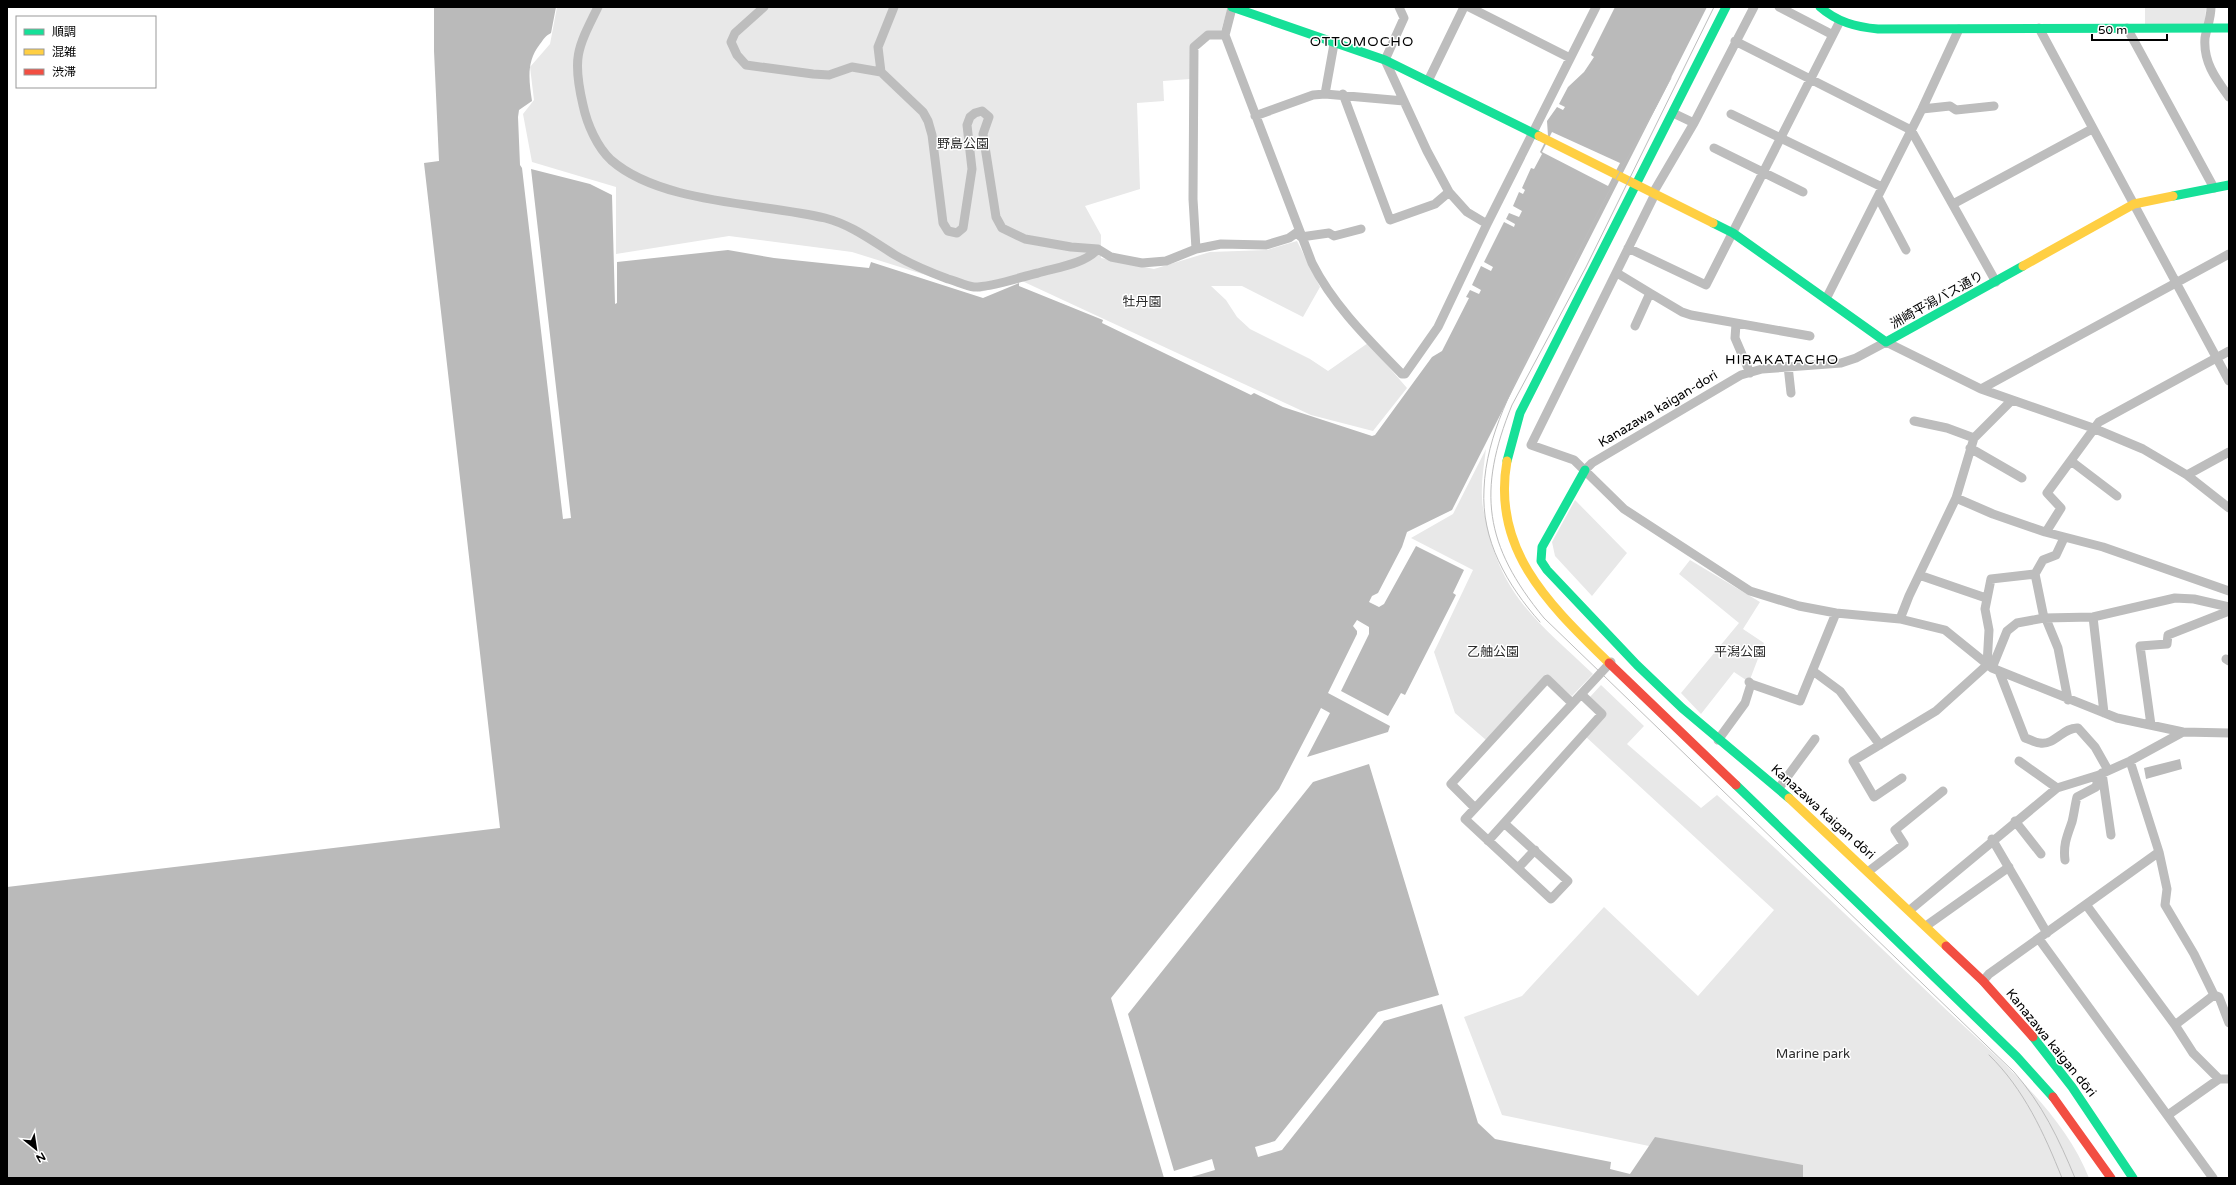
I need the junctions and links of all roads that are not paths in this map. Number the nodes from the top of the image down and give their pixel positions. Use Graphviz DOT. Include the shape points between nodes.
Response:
graph roads {
  1 [pos="598,7"];
  2 [pos="764,7"];
  3 [pos="894,7"];
  4 [pos="1232,7"];
  5 [pos="1399,7"];
  6 [pos="1464,7"];
  7 [pos="1469,7"];
  8 [pos="1596,7"];
  9 [pos="1726,7"];
  10 [pos="1754,7"];
  11 [pos="1779,7"];
  12 [pos="1820,7"];
  13 [pos="2211,7"];
  14 [pos="1840,22"];
  15 [pos="2039,28"];
  16 [pos="2127,28"];
  17 [pos="2208,28"];
  18 [pos="2229,28"];
  19 [pos="1959,29"];
  20 [pos="1225,35"];
  21 [pos="1833,35"];
  22 [pos="1735,41"];
  23 [pos="1334,44"];
  24 [pos="1570,58"];
  25 [pos="1385,60"];
  26 [pos="881,72"];
  27 [pos="1428,80"];
  28 [pos="1810,80"];
  29 [pos="1325,94"];
  30 [pos="1343,94"];
  31 [pos="2229,97"];
  32 [pos="1404,101"];
  33 [pos="1994,106"];
  34 [pos="1922,109"];
  35 [pos="1673,113"];
  36 [pos="1731,114"];
  37 [pos="1255,116"];
  38 [pos="1694,122"];
  39 [pos="2092,129"];
  40 [pos="1911,130"];
  41 [pos="1531,134"];
  42 [pos="1781,138"];
  43 [pos="1714,148"];
  44 [pos="1763,174"];
  45 [pos="1637,184"];
  46 [pos="2229,184"];
  47 [pos="1882,187"];
  48 [pos="2214,188"];
  49 [pos="1449,192"];
  50 [pos="1803,192"];
  51 [pos="1654,194"];
  52 [pos="1878,197"];
  53 [pos="1953,204"];
  54 [pos="2134,204"];
  55 [pos="1487,224"];
  56 [pos="1361,229"];
  57 [pos="1733,233"];
  58 [pos="1300,234"];
  59 [pos="1628,248"];
  60 [pos="1098,249"];
  61 [pos="1196,249"];
  62 [pos="1906,250"];
  63 [pos="2229,254"];
  64 [pos="1617,273"];
  65 [pos="1996,282"];
  66 [pos="2177,283"];
  67 [pos="1650,293"];
  68 [pos="1826,299"];
  69 [pos="1736,324"];
  70 [pos="1635,326"];
  71 [pos="1810,336"];
  72 [pos="1886,342"];
  73 [pos="2229,351"];
  74 [pos="2217,359"];
  75 [pos="1788,366"];
  76 [pos="1750,372"];
  77 [pos="2229,381"];
  78 [pos="1981,389"];
  79 [pos="1791,393"];
  80 [pos="2012,400"];
  81 [pos="1914,421"];
  82 [pos="2093,428"];
  83 [pos="1974,438"];
  84 [pos="1970,448"];
  85 [pos="2229,452"];
  86 [pos="2070,461"];
  87 [pos="1585,470"];
  88 [pos="2187,475"];
  89 [pos="2022,478"];
  90 [pos="2117,496"];
  91 [pos="1956,498"];
  92 [pos="2229,508"];
  93 [pos="2046,532"];
  94 [pos="2064,538"];
  95 [pos="2034,574"];
  96 [pos="1919,575"];
  97 [pos="2229,591"];
  98 [pos="1986,598"];
  99 [pos="2229,607"];
  100 [pos="2229,610"];
  101 [pos="1836,613"];
  102 [pos="2093,617"];
  103 [pos="1900,619"];
  104 [pos="2045,619"];
  105 [pos="1611,662"];
  106 [pos="1992,668"];
  107 [pos="1813,672"];
  108 [pos="1581,694"];
  109 [pos="2068,700"];
  110 [pos="1572,703"];
  111 [pos="2104,713"];
  112 [pos="2151,725"];
  113 [pos="2183,732"];
  114 [pos="2229,732"];
  115 [pos="1815,739"];
  116 [pos="1718,740"];
  117 [pos="1880,745"];
  118 [pos="2019,761"];
  119 [pos="2130,761"];
  120 [pos="2103,773"];
  121 [pos="1902,778"];
  122 [pos="1779,788"];
  123 [pos="2057,788"];
  124 [pos="1943,791"];
  125 [pos="1475,808"];
  126 [pos="2015,820"];
  127 [pos="1504,823"];
  128 [pos="2111,835"];
  129 [pos="1992,839"];
  130 [pos="1488,841"];
  131 [pos="1535,850"];
  132 [pos="2159,852"];
  133 [pos="2042,854"];
  134 [pos="2065,860"];
  135 [pos="2009,867"];
  136 [pos="1518,868"];
  137 [pos="1869,871"];
  138 [pos="2087,906"];
  139 [pos="1910,910"];
  140 [pos="1926,926"];
  141 [pos="2047,933"];
  142 [pos="2039,939"];
  143 [pos="1983,981"];
  144 [pos="2214,995"];
  145 [pos="2229,1022"];
  146 [pos="2176,1024"];
  147 [pos="2219,1079"];
  148 [pos="2229,1079"];
  149 [pos="2168,1115"];
  150 [pos="2083,1137"];
  151 [pos="2101,1178"];
  152 [pos="2111,1178"];
  153 [pos="2133,1178"];
  154 [pos="2213,1178"];
  1 -- 60 [label="street" via="581,41 577,56 581,97 585,115 596,139 611,159 634,175 676,191 826,218 852,228 922,270 973,287 1090,258"];
  2 -- 26 [label="street" via="735,33 731,42 737,55 746,65 829,75 852,67"];
  3 -- 26 [label="street" via="878,47"];
  4 -- 20 [label="street"];
  4 -- 23 [label="street, 洲崎平潟バス通り"];
  5 -- 25 [label="street" via="1404,18"];
  6 -- 27 [label="street"];
  7 -- 24 [label="street"];
  8 -- 24 [label="street"];
  9 -- 35 [label="street"];
  10 -- 22 [label="street"];
  11 -- 21 [label="street"];
  12 -- 14 [label="street"];
  13 -- 17 [label="street"];
  14 -- 19 [label="street" via="1878,29"];
  14 -- 21 [label="street"];
  15 -- 16 [label="street"];
  15 -- 19 [label="street"];
  15 -- 39 [label="street"];
  16 -- 17 [label="street"];
  16 -- 48 [label="street"];
  17 -- 18 [label="street"];
  17 -- 31 [label="street" via="2205,39 2208,63"];
  19 -- 34 [label="street"];
  20 -- 37 [label="street"];
  20 -- 61 [label="street" via="1208,35 1194,48 1193,199"];
  21 -- 28 [label="street"];
  22 -- 28 [label="street"];
  22 -- 38 [label="street"];
  23 -- 25 [label="street, 洲崎平潟バス通り"];
  23 -- 29 [label="street"];
  24 -- 41 [label="street"];
  25 -- 27 [label="street, 洲崎平潟バス通り"];
  25 -- 32 [label="street"];
  26 -- 60 [label="street" via="923,112 928,121 942,223 948,231 957,232 963,228 972,169 967,125 970,117 982,111 989,116 983,134 996,217 1002,228 1025,239"];
  27 -- 41 [label="street, 洲崎平潟バス通り"];
  28 -- 40 [label="street"];
  28 -- 42 [label="street"];
  29 -- 30 [label="street"];
  29 -- 37 [label="street" via="1313,95"];
  30 -- 32 [label="street"];
  30 -- 49 [label="street" via="1390,220 1435,204"];
  32 -- 49 [label="street"];
  33 -- 34 [label="street" via="1956,110 1950,106"];
  34 -- 40 [label="street"];
  35 -- 38 [label="street"];
  35 -- 45 [label="street"];
  36 -- 42 [label="street"];
  37 -- 58 [label="street"];
  38 -- 51 [label="street"];
  39 -- 53 [label="street"];
  39 -- 54 [label="street"];
  40 -- 47 [label="street"];
  40 -- 53 [label="street"];
  41 -- 45 [label="street, 洲崎平潟バス通り"];
  41 -- 55 [label="street"];
  42 -- 44 [label="street"];
  42 -- 47 [label="street"];
  43 -- 44 [label="street"];
  44 -- 50 [label="street"];
  44 -- 57 [label="street"];
  45 -- 51 [label="street, 洲崎平潟バス通り"];
  45 -- 105 [label="street" via="1520,413 1505,465 1504,490 1509,532 1527,573 1558,613"];
  46 -- 48 [label="street, 洲崎平潟バス通り"];
  47 -- 52 [label="street"];
  48 -- 54 [label="street, 洲崎平潟バス通り"];
  49 -- 55 [label="street" via="1467,212"];
  51 -- 57 [label="street, 洲崎平潟バス通り"];
  51 -- 59 [label="street"];
  52 -- 62 [label="street"];
  52 -- 68 [label="street"];
  53 -- 65 [label="street"];
  54 -- 65 [label="street, 洲崎平潟バス通り"];
  54 -- 66 [label="street"];
  55 -- 58 [label="street" via="1438,327 1405,374 1402,374 1346,313 1320,280"];
  56 -- 58 [label="street" via="1334,236 1329,233"];
  57 -- 59 [label="street" via="1706,285"];
  57 -- 68 [label="street, 洲崎平潟バス通り"];
  58 -- 61 [label="street" via="1266,244 1221,244"];
  59 -- 64 [label="street"];
  60 -- 61 [label="street" via="1111,257 1142,262 1166,261"];
  63 -- 66 [label="street"];
  64 -- 67 [label="street"];
  64 -- 87 [label="street" via="1531,445 1574,460"];
  65 -- 72 [label="street, 洲崎平潟バス通り"];
  66 -- 74 [label="street"];
  66 -- 78 [label="street"];
  67 -- 69 [label="street" via="1682,312"];
  67 -- 70 [label="street"];
  68 -- 72 [label="street, 洲崎平潟バス通り"];
  69 -- 71 [label="street"];
  69 -- 76 [label="street" via="1735,338"];
  72 -- 75 [label="street, Kanazawa kaigan-dori" via="1841,363"];
  72 -- 78 [label="street"];
  73 -- 74 [label="street"];
  74 -- 77 [label="street"];
  74 -- 82 [label="street" via="2099,422"];
  75 -- 76 [label="street, Kanazawa kaigan-dori"];
  75 -- 79 [label="street"];
  76 -- 87 [label="street, Kanazawa kaigan-dori" via="1740,375 1592,463"];
  78 -- 80 [label="street"];
  80 -- 82 [label="street"];
  80 -- 83 [label="street"];
  81 -- 83 [label="street" via="1947,428"];
  82 -- 86 [label="street"];
  82 -- 88 [label="street" via="2142,449"];
  83 -- 84 [label="street"];
  84 -- 89 [label="street"];
  84 -- 91 [label="street" via="1964,477"];
  85 -- 88 [label="street"];
  86 -- 90 [label="street"];
  86 -- 93 [label="street" via="2047,493 2062,508"];
  87 -- 101 [label="street" via="1624,509 1750,591 1799,606"];
  87 -- 116 [label="street, Kanazawa kaigan dōri" via="1542,546 1541,561 1637,665"];
  88 -- 92 [label="street"];
  91 -- 93 [label="street"];
  91 -- 96 [label="street"];
  93 -- 94 [label="street"];
  94 -- 95 [label="street" via="2056,555 2043,560"];
  94 -- 97 [label="street" via="2103,547"];
  95 -- 98 [label="street" via="1991,579"];
  95 -- 104 [label="street"];
  96 -- 98 [label="street"];
  96 -- 103 [label="street"];
  98 -- 106 [label="street"];
  99 -- 102 [label="street" via="2194,599 2175,598"];
  100 -- 112 [label="street" via="2168,635 2167,644 2140,646"];
  101 -- 103 [label="street"];
  101 -- 107 [label="street"];
  102 -- 104 [label="street"];
  102 -- 111 [label="street"];
  103 -- 106 [label="street" via="1946,630"];
  104 -- 106 [label="street" via="2017,623 2007,632"];
  104 -- 109 [label="street" via="2058,648"];
  105 -- 108 [label="street"];
  105 -- 150 [label="street" via="1708,760 2017,1057 2045,1086"];
  106 -- 109 [label="street"];
  106 -- 117 [label="street" via="1936,711"];
  106 -- 120 [label="street" via="2025,738 2040,743 2052,742 2071,727 2078,728 2095,747"];
  107 -- 116 [label="street" via="1800,701 1750,683 1745,703"];
  107 -- 117 [label="street" via="1840,691"];
  108 -- 110 [label="street"];
  108 -- 127 [label="street" via="1602,714"];
  109 -- 111 [label="street"];
  110 -- 125 [label="street"];
  110 -- 125 [label="street" via="1547,679 1451,784"];
  111 -- 112 [label="street"];
  112 -- 113 [label="street"];
  113 -- 114 [label="street"];
  113 -- 119 [label="street"];
  115 -- 122 [label="street"];
  116 -- 122 [label="street, Kanazawa kaigan dōri"];
  117 -- 121 [label="street" via="1853,761 1874,797"];
  118 -- 123 [label="street"];
  119 -- 120 [label="street"];
  119 -- 132 [label="street"];
  120 -- 123 [label="street"];
  120 -- 128 [label="street"];
  120 -- 134 [label="street" via="2096,787 2077,797 2072,821 2066,834"];
  122 -- 137 [label="street, Kanazawa kaigan dōri"];
  123 -- 126 [label="street"];
  124 -- 137 [label="street" via="1895,830 1904,844"];
  125 -- 130 [label="street" via="1465,819"];
  126 -- 129 [label="street"];
  126 -- 133 [label="street"];
  127 -- 130 [label="street"];
  127 -- 131 [label="street"];
  129 -- 135 [label="street"];
  129 -- 139 [label="street"];
  130 -- 136 [label="street"];
  131 -- 136 [label="street"];
  131 -- 136 [label="street" via="1568,881 1560,890 1551,899"];
  132 -- 138 [label="street"];
  132 -- 144 [label="street" via="2167,888 2165,905 2194,954"];
  135 -- 140 [label="street"];
  135 -- 141 [label="street"];
  137 -- 139 [label="street, Kanazawa kaigan dōri"];
  138 -- 141 [label="street"];
  138 -- 146 [label="street"];
  139 -- 140 [label="street, Kanazawa kaigan dōri"];
  140 -- 143 [label="street, Kanazawa kaigan dōri"];
  141 -- 142 [label="street"];
  142 -- 143 [label="street"];
  142 -- 149 [label="street"];
  143 -- 153 [label="street, Kanazawa kaigan dōri" via="2026,1029 2072,1087"];
  144 -- 145 [label="street" via="2219,997"];
  144 -- 146 [label="street"];
  146 -- 147 [label="street" via="2193,1053"];
  147 -- 148 [label="street"];
  147 -- 149 [label="street"];
  149 -- 154 [label="street"];
  150 -- 151 [label="street"];
  150 -- 152 [label="street"];
}
